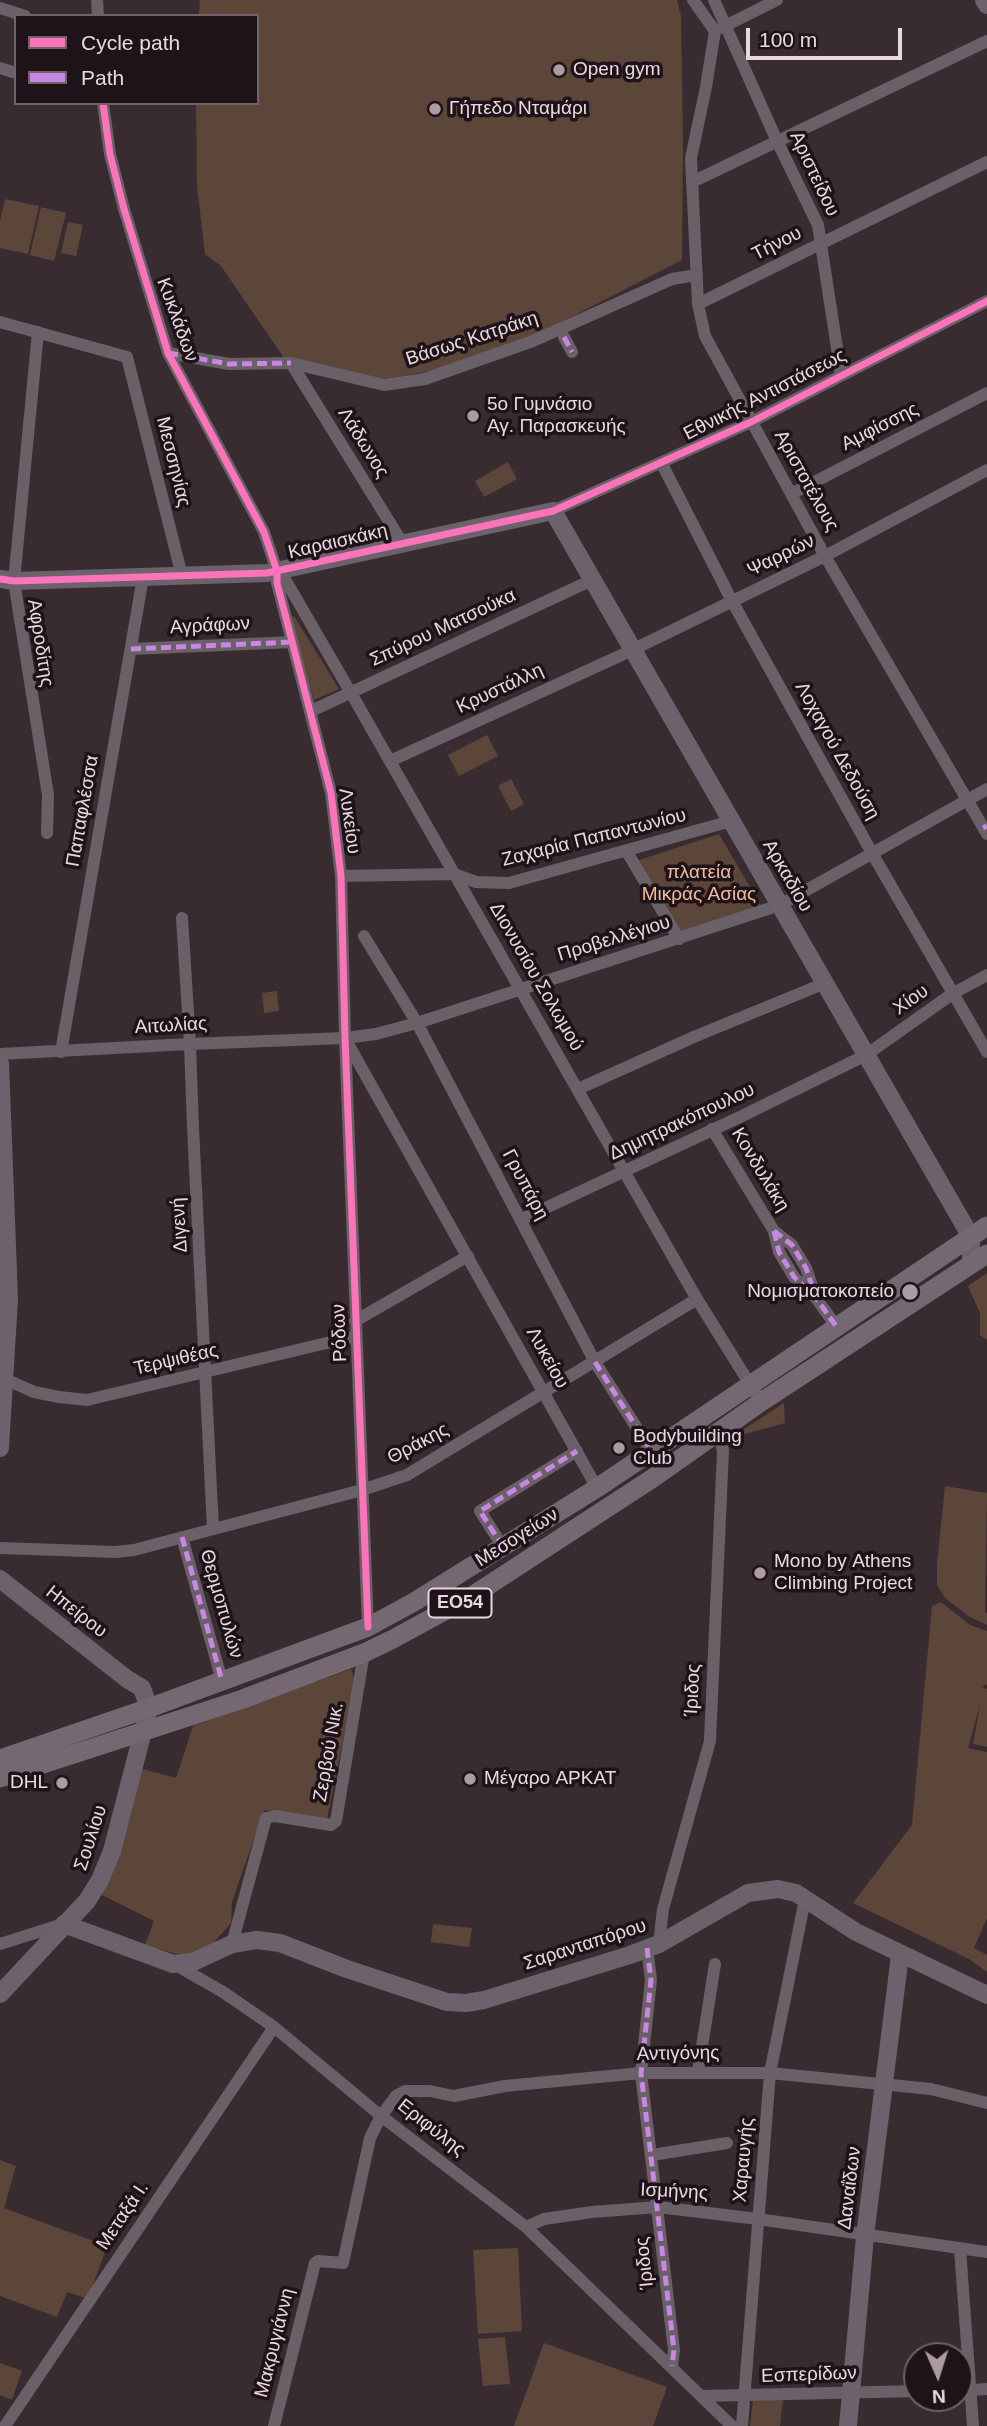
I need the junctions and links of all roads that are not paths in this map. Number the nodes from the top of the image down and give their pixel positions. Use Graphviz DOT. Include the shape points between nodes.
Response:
graph roads {
  1 [pos="693,0"];
  2 [pos="714,0"];
  3 [pos="777,0"];
  4 [pos="984,0"];
  5 [pos="987,5"];
  6 [pos="0,8"];
  7 [pos="19,14"];
  8 [pos="721,28"];
  9 [pos="987,41"];
  10 [pos="103,105"];
  11 [pos="777,141"];
  12 [pos="987,162"];
  13 [pos="692,182"];
  14 [pos="823,242"];
  15 [pos="697,275"];
  16 [pos="987,301"];
  17 [pos="698,304"];
  18 [pos="0,323"];
  19 [pos="38,332"];
  20 [pos="564,337"];
  21 [pos="572,352"];
  22 [pos="168,353"];
  23 [pos="291,363"];
  24 [pos="842,374"];
  25 [pos="987,393"];
  26 [pos="751,422"];
  27 [pos="662,464"];
  28 [pos="987,470"];
  29 [pos="791,494"];
  30 [pos="549,513"];
  31 [pos="403,544"];
  32 [pos="825,556"];
  33 [pos="277,571"];
  34 [pos="182,576"];
  35 [pos="143,577"];
  36 [pos="7,580"];
  37 [pos="589,582"];
  38 [pos="732,601"];
  39 [pos="292,642"];
  40 [pos="131,649"];
  41 [pos="629,651"];
  42 [pos="351,693"];
  43 [pos="311,711"];
  44 [pos="390,761"];
  45 [pos="987,789"];
  46 [pos="966,799"];
  47 [pos="729,822"];
  48 [pos="986,829"];
  49 [pos="47,833"];
  50 [pos="627,852"];
  51 [pos="872,853"];
  52 [pos="454,874"];
  53 [pos="341,876"];
  54 [pos="776,906"];
  55 [pos="182,918"];
  56 [pos="363,936"];
  57 [pos="680,939"];
  58 [pos="987,975"];
  59 [pos="818,986"];
  60 [pos="520,988"];
  61 [pos="952,994"];
  62 [pos="417,1023"];
  63 [pos="345,1038"];
  64 [pos="190,1044"];
  65 [pos="61,1052"];
  66 [pos="987,1052"];
  67 [pos="0,1054"];
  68 [pos="862,1057"];
  69 [pos="0,1063"];
  70 [pos="578,1089"];
  71 [pos="712,1129"];
  72 [pos="624,1170"];
  73 [pos="522,1219"];
  74 [pos="974,1235"];
  75 [pos="468,1256"];
  76 [pos="979,1259"];
  77 [pos="697,1299"];
  78 [pos="355,1321"];
  79 [pos="835,1326"];
  80 [pos="356,1336"];
  81 [pos="595,1362"];
  82 [pos="4,1371"];
  83 [pos="207,1373"];
  84 [pos="545,1393"];
  85 [pos="756,1394"];
  86 [pos="716,1433"];
  87 [pos="0,1448"];
  88 [pos="577,1451"];
  89 [pos="652,1452"];
  90 [pos="597,1488"];
  91 [pos="362,1490"];
  92 [pos="214,1529"];
  93 [pos="182,1537"];
  94 [pos="503,1547"];
  95 [pos="0,1548"];
  96 [pos="0,1578"];
  97 [pos="368,1627"];
  98 [pos="364,1653"];
  99 [pos="222,1681"];
  100 [pos="143,1717"];
  101 [pos="0,1759"];
  102 [pos="0,1779"];
  103 [pos="805,1899"];
  104 [pos="64,1924"];
  105 [pos="0,1944"];
  106 [pos="232,1944"];
  107 [pos="653,1946"];
  108 [pos="900,1955"];
  109 [pos="173,1964"];
  110 [pos="715,1964"];
  111 [pos="0,1994"];
  112 [pos="987,1996"];
  113 [pos="274,2027"];
  114 [pos="698,2072"];
  115 [pos="641,2073"];
  116 [pos="771,2073"];
  117 [pos="883,2083"];
  118 [pos="987,2103"];
  119 [pos="382,2116"];
  120 [pos="727,2143"];
  121 [pos="652,2155"];
  122 [pos="659,2207"];
  123 [pos="758,2219"];
  124 [pos="526,2227"];
  125 [pos="865,2236"];
  126 [pos="960,2249"];
  127 [pos="987,2252"];
  128 [pos="963,2342"];
  129 [pos="673,2366"];
  130 [pos="903,2391"];
  131 [pos="851,2392"];
  132 [pos="702,2396"];
  133 [pos="744,2396"];
  134 [pos="5,2426"];
  135 [pos="274,2426"];
  136 [pos="732,2426"];
  137 [pos="741,2426"];
  138 [pos="848,2426"];
  1 -- 8 [label="street"];
  2 -- 8 [label="street, Αριστείδου"];
  3 -- 8 [label="street"];
  4 -- 5 [label="street"];
  6 -- 7 [label="street"];
  8 -- 11 [label="street, Αριστείδου"];
  8 -- 13 [label="street, Αριστοτέλους" via="691,158"];
  9 -- 11 [label="street"];
  10 -- 22 [label="street, Κυκλάδων" via="110,154"];
  11 -- 13 [label="street"];
  11 -- 14 [label="street, Αριστείδου"];
  12 -- 14 [label="street, Τήνου"];
  13 -- 15 [label="street, Αριστοτέλους"];
  14 -- 17 [label="street, Τήνου"];
  14 -- 24 [label="street, Αριστείδου"];
  15 -- 17 [label="street, Αριστοτέλους"];
  15 -- 23 [label="street, Βάσως Κατράκη" via="672,279 533,341 425,379 384,385"];
  16 -- 24 [label="street, Εθνικής Αντιστάσεως"];
  17 -- 26 [label="street, Αριστοτέλους" via="705,336"];
  18 -- 19 [label="street"];
  19 -- 34 [label="street, Μεσσηνίας" via="127,357"];
  19 -- 36 [label="street, Αφροδίτης"];
  20 -- 21 [label="street"];
  22 -- 23 [label="street, Βάσως Κατράκη" via="229,364"];
  22 -- 33 [label="street, Κυκλάδων" via="264,532"];
  23 -- 31 [label="street, Λάδωνος"];
  24 -- 26 [label="street, Εθνικής Αντιστάσεως"];
  25 -- 29 [label="street, Αμφίσσης"];
  26 -- 27 [label="street, Εθνικής Αντιστάσεως"];
  26 -- 29 [label="street, Αριστοτέλους"];
  27 -- 30 [label="street, Εθνικής Αντιστάσεως"];
  27 -- 38 [label="street, Λοχαγού Δεδούση"];
  28 -- 32 [label="street, Ψαρρών"];
  29 -- 32 [label="street, Αριστοτέλους"];
  30 -- 31 [label="street, Καραισκάκη"];
  30 -- 37 [label="street, Αρκαδίου"];
  31 -- 33 [label="street, Καραισκάκη"];
  32 -- 38 [label="street, Ψαρρών"];
  32 -- 46 [label="street, Αριστοτέλους"];
  33 -- 34 [label="street, Καραισκάκη"];
  33 -- 39 [label="street, Λυκείου"];
  33 -- 42 [label="street, Διονυσίου Σολωμού"];
  34 -- 35 [label="street, Καραισκάκη"];
  35 -- 36 [label="street, Καραισκάκη"];
  35 -- 40 [label="street, Παπαφλέσσα"];
  36 -- 49 [label="street, Αφροδίτης" via="48,795"];
  37 -- 41 [label="street, Αρκαδίου"];
  37 -- 42 [label="street, Σπύρου Ματσούκα"];
  38 -- 41 [label="street, Ψαρρών"];
  38 -- 51 [label="street, Λοχαγού Δεδούση"];
  39 -- 40 [label="street, Αγράφων"];
  39 -- 43 [label="street, Λυκείου"];
  40 -- 65 [label="street, Παπαφλέσσα"];
  41 -- 44 [label="street, Κρυστάλλη"];
  41 -- 47 [label="street, Αρκαδίου"];
  42 -- 43 [label="street, Σπύρου Ματσούκα"];
  42 -- 44 [label="street, Διονυσίου Σολωμού"];
  43 -- 53 [label="street, Λυκείου" via="331,793"];
  44 -- 52 [label="street, Διονυσίου Σολωμού"];
  45 -- 46 [label="street, Προβελλέγιου"];
  46 -- 48 [label="street, Αριστοτέλους"];
  46 -- 51 [label="street, Προβελλέγιου"];
  47 -- 50 [label="street, Ζαχαρία Παπαντωνίου"];
  47 -- 54 [label="street, Αρκαδίου"];
  50 -- 52 [label="street, Ζαχαρία Παπαντωνίου" via="509,883 476,882"];
  50 -- 57 [label="street"];
  51 -- 54 [label="street, Προβελλέγιου"];
  51 -- 61 [label="street, Λοχαγού Δεδούση"];
  52 -- 53 [label="street, Ζαχαρία Παπαντωνίου"];
  52 -- 60 [label="street, Διονυσίου Σολωμού"];
  53 -- 63 [label="street, Λυκείου"];
  54 -- 57 [label="street, Προβελλέγιου"];
  54 -- 59 [label="street, Αρκαδίου"];
  54 -- 68 [label="street, Αρκαδίου"];
  55 -- 64 [label="street, Διγενή"];
  56 -- 62 [label="street, Γρυπάρη"];
  57 -- 60 [label="street, Προβελλέγιου"];
  58 -- 61 [label="street, Χίου"];
  59 -- 68 [label="street, Αρκαδίου"];
  59 -- 70 [label="street"];
  60 -- 62 [label="street, Προβελλέγιου"];
  60 -- 70 [label="street, Διονυσίου Σολωμού"];
  61 -- 66 [label="street, Λοχαγού Δεδούση"];
  61 -- 68 [label="street, Χίου"];
  62 -- 63 [label="street, Προβελλέγιου"];
  62 -- 73 [label="street, Γρυπάρη"];
  63 -- 64 [label="street, Αιτωλίας"];
  63 -- 75 [label="street, Λυκείου"];
  63 -- 78 [label="street, Ρόδων"];
  64 -- 65 [label="street, Αιτωλίας"];
  64 -- 83 [label="street, Διγενή"];
  65 -- 67 [label="street, Αιτωλίας"];
  68 -- 71 [label="street, Δημητρακόπουλου"];
  68 -- 74 [label="street, Αρκαδίου"];
  69 -- 82 [label="street" via="9,1298"];
  70 -- 72 [label="street, Διονυσίου Σολωμού"];
  71 -- 72 [label="street, Δημητρακόπουλου"];
  71 -- 79 [label="street, Κονδυλάκη" via="774,1231 792,1245 816,1298"];
  72 -- 73 [label="street, Δημητρακόπουλου"];
  72 -- 77 [label="street, Διονυσίου Σολωμού"];
  73 -- 81 [label="street, Γρυπάρη"];
  74 -- 76 [label="street, Αρκαδίου"];
  74 -- 79 [label="main road, Μεσογείων / ΕΟ54"];
  75 -- 78 [label="street"];
  75 -- 84 [label="street, Λυκείου"];
  76 -- 85 [label="main road, Μεσογείων / ΕΟ54"];
  77 -- 81 [label="street, Θράκης"];
  77 -- 85 [label="street, Διονυσίου Σολωμού"];
  78 -- 80 [label="street, Ρόδων"];
  79 -- 85 [label="main road, Μεσογείων / ΕΟ54"];
  80 -- 83 [label="street, Τερψιθέας"];
  80 -- 91 [label="street, Ρόδων"];
  81 -- 84 [label="street, Θράκης"];
  81 -- 89 [label="street, Γρυπάρη"];
  82 -- 83 [label="street, Τερψιθέας" via="34,1392 87,1400"];
  82 -- 87 [label="street"];
  83 -- 92 [label="street, Διγενή"];
  84 -- 88 [label="street, Λυκείου"];
  84 -- 91 [label="street, Θράκης" via="407,1475"];
  85 -- 86 [label="main road, Μεσογείων / ΕΟ54"];
  85 -- 89 [label="main road, Μεσογείων / ΕΟ54"];
  86 -- 98 [label="main road, Μεσογείων / ΕΟ54" via="472,1596"];
  86 -- 107 [label="street, Ίριδος" via="723,1451 710,1741"];
  88 -- 90 [label="street, Λυκείου"];
  88 -- 94 [label="street" via="480,1511"];
  89 -- 90 [label="main road, Μεσογείων / ΕΟ54"];
  90 -- 94 [label="main road, Μεσογείων / ΕΟ54"];
  91 -- 92 [label="street, Θράκης"];
  91 -- 97 [label="street, Ρόδων"];
  92 -- 93 [label="street, Θράκης"];
  93 -- 95 [label="street, Θράκης" via="115,1552"];
  93 -- 99 [label="street, Θερμοπυλών"];
  94 -- 97 [label="main road, Μεσογείων / ΕΟ54"];
  96 -- 100 [label="street, Ηπείρου" via="127,1679"];
  97 -- 99 [label="main road, Μεσογείων / ΕΟ54"];
  98 -- 100 [label="main road, Μεσογείων / ΕΟ54" via="243,1699"];
  98 -- 106 [label="street, Ζερβού Νικ." via="336,1821 331,1825 266,1818"];
  99 -- 100 [label="main road, Μεσογείων / ΕΟ54"];
  100 -- 101 [label="main road, Μεσογείων / ΕΟ54"];
  100 -- 102 [label="main road, Μεσογείων / ΕΟ54"];
  100 -- 104 [label="street, Σουλίου" via="107,1866 87,1901"];
  103 -- 107 [label="street, Σαρανταπόρου" via="778,1889 748,1893"];
  103 -- 108 [label="street, Σαρανταπόρου"];
  103 -- 116 [label="street, Χαραυγής"];
  104 -- 105 [label="street, Σουλίου"];
  104 -- 109 [label="street, Εριφύλης"];
  104 -- 111 [label="street"];
  106 -- 107 [label="street, Σαρανταπόρου" via="280,1943 457,2003 484,2000"];
  106 -- 109 [label="street, Σαρανταπόρου" via="193,1962"];
  107 -- 115 [label="street, Ίριδος"];
  108 -- 112 [label="street, Σαρανταπόρου"];
  108 -- 117 [label="street, Δαναΐδων"];
  109 -- 113 [label="street, Εριφύλης"];
  110 -- 114 [label="street"];
  113 -- 119 [label="street, Εριφύλης"];
  113 -- 134 [label="street, Μεταξά Ι."];
  114 -- 115 [label="street, Αντιγόνης"];
  114 -- 116 [label="street, Αντιγόνης"];
  115 -- 119 [label="street, Αντιγόνης" via="505,2086 454,2096 410,2090 397,2095"];
  115 -- 121 [label="street, Ίριδος"];
  116 -- 117 [label="street, Αντιγόνης"];
  116 -- 123 [label="street, Χαραυγής"];
  117 -- 118 [label="street, Αντιγόνης"];
  117 -- 125 [label="street, Δαναΐδων"];
  119 -- 124 [label="street, Εριφύλης"];
  119 -- 135 [label="street, Μακρυγιάννη" via="370,2137 343,2262 318,2261 313,2270"];
  120 -- 121 [label="street"];
  121 -- 122 [label="street, Ίριδος"];
  122 -- 123 [label="street, Ισμήνης"];
  122 -- 124 [label="street, Ισμήνης" via="544,2219"];
  122 -- 129 [label="street, Ίριδος"];
  123 -- 125 [label="street, Ισμήνης"];
  123 -- 133 [label="street, Χαραυγής"];
  124 -- 129 [label="street, Εριφύλης"];
  125 -- 126 [label="street, Ισμήνης"];
  125 -- 131 [label="street, Δαναΐδων"];
  126 -- 127 [label="street, Ισμήνης"];
  126 -- 128 [label="street"];
  129 -- 132 [label="street, Εριφύλης"];
  130 -- 131 [label="street, Εσπερίδων"];
  131 -- 133 [label="street, Εσπερίδων"];
  131 -- 138 [label="street, Δαναΐδων"];
  132 -- 133 [label="street, Εσπερίδων"];
  132 -- 136 [label="street, Εριφύλης"];
  133 -- 137 [label="street, Χαραυγής"];
}
